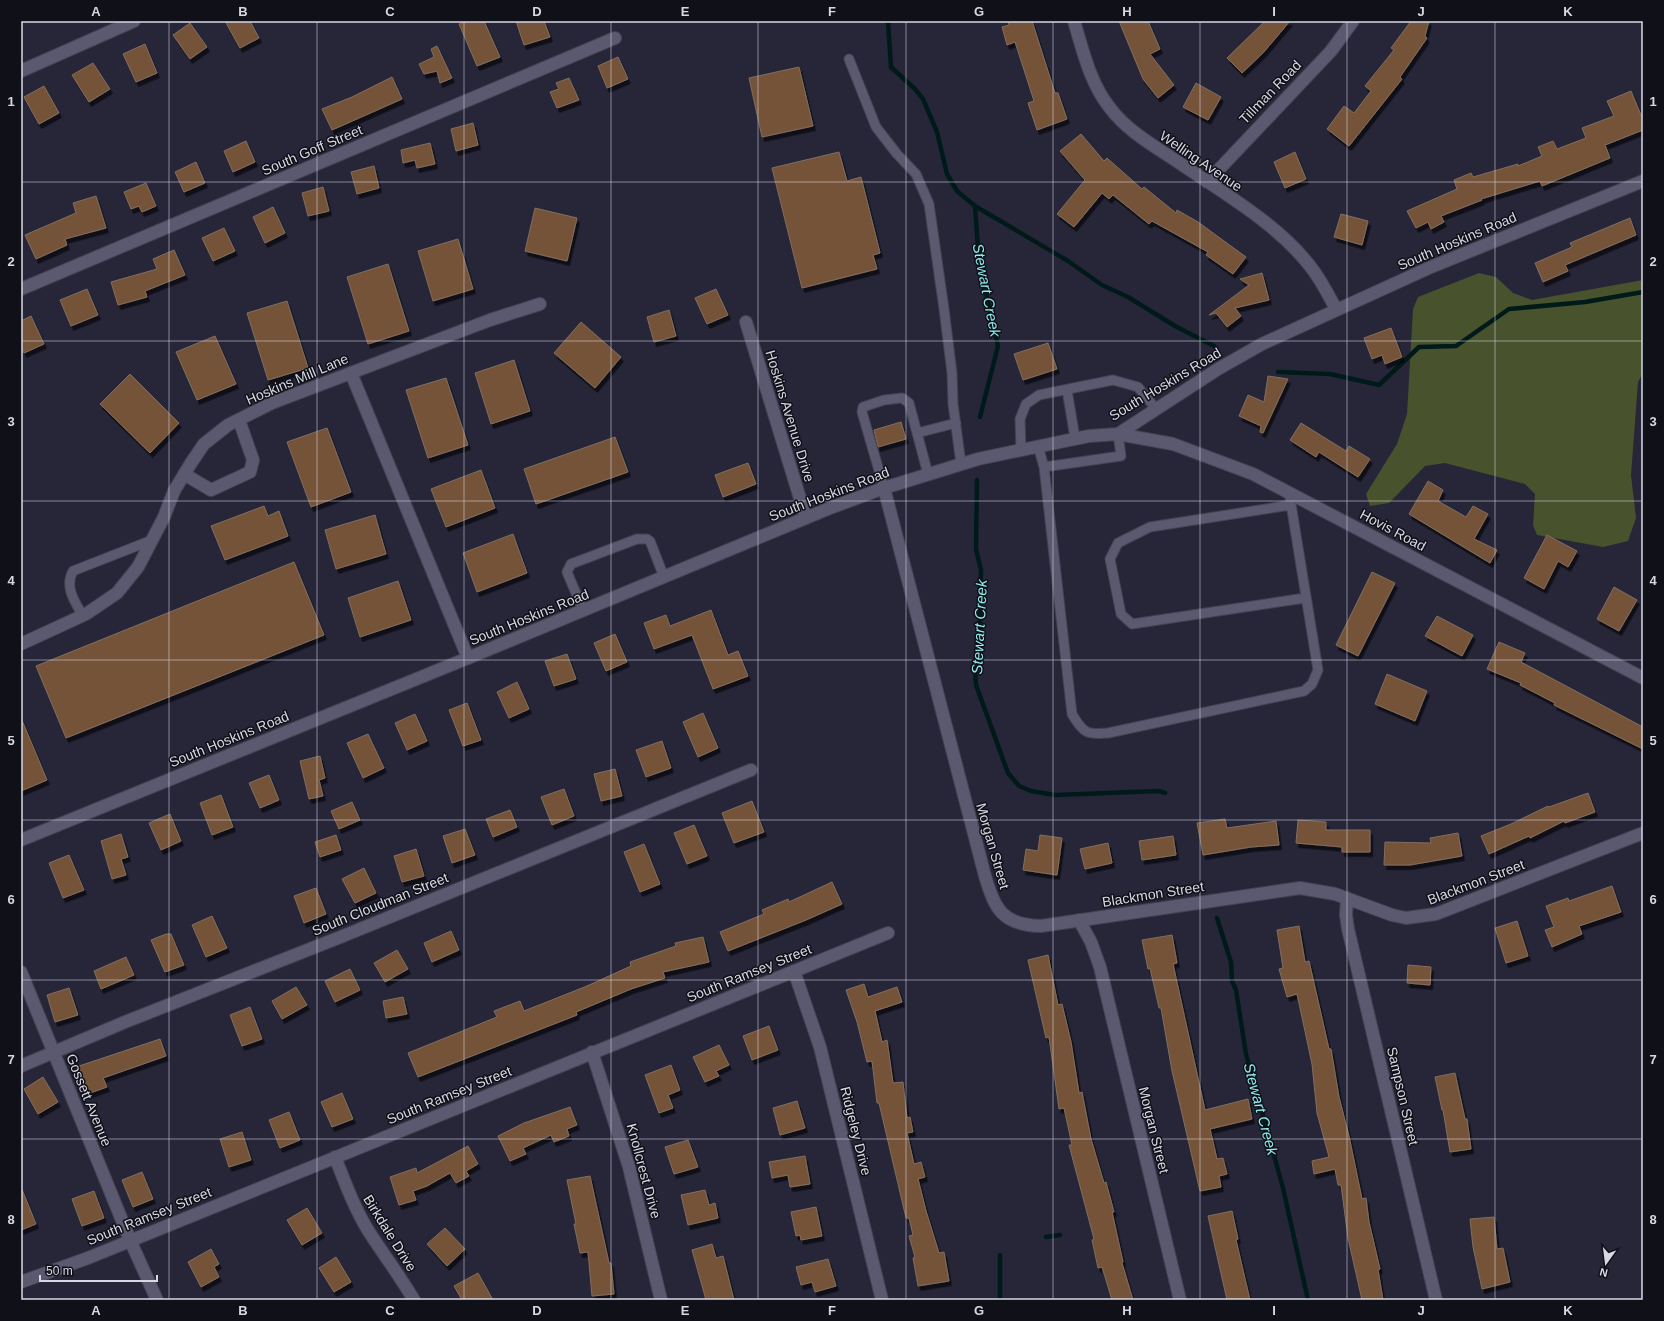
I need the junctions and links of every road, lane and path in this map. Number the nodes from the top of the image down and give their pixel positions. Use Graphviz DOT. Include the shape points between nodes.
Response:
graph roads {
  1 [pos="134,21"];
  2 [pos="1074,21"];
  3 [pos="1353,21"];
  4 [pos="615,38"];
  5 [pos="849,59"];
  6 [pos="21,71"];
  7 [pos="1643,181"];
  8 [pos="1207,182"];
  9 [pos="21,289"];
  10 [pos="540,304"];
  11 [pos="1336,309"];
  12 [pos="746,322"];
  13 [pos="351,373"];
  14 [pos="1067,390"];
  15 [pos="1156,409"];
  16 [pos="239,420"];
  17 [pos="956,423"];
  18 [pos="917,433"];
  19 [pos="1118,434"];
  20 [pos="1075,438"];
  21 [pos="1038,446"];
  22 [pos="1021,449"];
  23 [pos="961,464"];
  24 [pos="1044,467"];
  25 [pos="184,474"];
  26 [pos="928,474"];
  27 [pos="884,488"];
  28 [pos="1289,492"];
  29 [pos="1291,505"];
  30 [pos="806,518"];
  31 [pos="152,540"];
  32 [pos="664,577"];
  33 [pos="1305,598"];
  34 [pos="583,610"];
  35 [pos="83,616"];
  36 [pos="21,644"];
  37 [pos="468,658"];
  38 [pos="1643,678"];
  39 [pos="750,770"];
  40 [pos="1643,833"];
  41 [pos="21,840"];
  42 [pos="1347,898"];
  43 [pos="1079,920"];
  44 [pos="888,933"];
  45 [pos="794,971"];
  46 [pos="21,972"];
  47 [pos="54,1052"];
  48 [pos="592,1052"];
  49 [pos="21,1066"];
  50 [pos="335,1157"];
  51 [pos="130,1240"];
  52 [pos="21,1282"];
  53 [pos="157,1300"];
  54 [pos="414,1300"];
  55 [pos="661,1300"];
  56 [pos="882,1300"];
  57 [pos="1180,1300"];
  58 [pos="1436,1300"];
  1 -- 6 [label="street"];
  2 -- 8 [label="street, Welling Avenue" via="1092,76 1110,108 1139,136"];
  3 -- 8 [label="street, Tillman Road" via="1331,51"];
  4 -- 9 [label="street, South Goff Street"];
  5 -- 17 [label="lane" via="876,127 916,174 929,204 944,309"];
  7 -- 11 [label="street, South Hoskins Road" via="1431,267"];
  8 -- 11 [label="street, Welling Avenue" via="1269,226 1296,249 1314,270"];
  10 -- 13 [label="street, Hoskins Mill Lane" via="490,320"];
  11 -- 15 [label="street, South Hoskins Road" via="1218,369"];
  12 -- 30 [label="street, Hoskins Avenue Drive"];
  13 -- 16 [label="street, Hoskins Mill Lane" via="272,403"];
  13 -- 37 [label="street"];
  14 -- 15 [label="lane" via="1113,380 1138,387"];
  14 -- 20 [label="lane"];
  14 -- 22 [label="lane" via="1039,395 1026,404 1020,419"];
  15 -- 19 [label="street, South Hoskins Road"];
  16 -- 25 [label="street, Hoskins Mill Lane" via="204,444"];
  16 -- 25 [label="street" via="253,460 250,472 211,490"];
  17 -- 18 [label="lane"];
  17 -- 23 [label="lane"];
  18 -- 26 [label="lane"];
  18 -- 27 [label="lane" via="909,403 902,398 884,400 863,407 862,412"];
  19 -- 20 [label="street, South Hoskins Road"];
  19 -- 24 [label="lane" via="1121,456"];
  19 -- 28 [label="street, Hovis Road" via="1174,444 1254,474"];
  20 -- 21 [label="street, South Hoskins Road"];
  21 -- 22 [label="street, South Hoskins Road"];
  21 -- 24 [label="lane"];
  22 -- 23 [label="street, South Hoskins Road"];
  23 -- 26 [label="street, South Hoskins Road"];
  24 -- 33 [label="lane" via="1072,714 1081,728 1092,734 1304,691 1312,684 1318,670"];
  25 -- 31 [label="street, Hoskins Mill Lane" via="174,490"];
  26 -- 27 [label="street, South Hoskins Road"];
  27 -- 30 [label="street, South Hoskins Road"];
  27 -- 43 [label="street, Morgan Street" via="924,649 992,900 1006,917 1026,926"];
  28 -- 29 [label="lane"];
  28 -- 38 [label="street, Hovis Road"];
  29 -- 33 [label="lane"];
  29 -- 33 [label="lane" via="1150,527 1118,543 1110,559 1121,614 1132,624"];
  30 -- 32 [label="street, South Hoskins Road"];
  31 -- 35 [label="street, Hoskins Mill Lane" via="138,567 117,594"];
  31 -- 35 [label="lane" via="73,571 70,577 72,595"];
  32 -- 34 [label="street, South Hoskins Road"];
  32 -- 34 [label="lane" via="647,539 637,539 571,564 567,572"];
  34 -- 37 [label="street, South Hoskins Road"];
  35 -- 36 [label="street, Hoskins Mill Lane"];
  37 -- 41 [label="street, South Hoskins Road"];
  39 -- 47 [label="street, South Cloudman Street"];
  40 -- 42 [label="street, Blackmon Street" via="1436,914 1406,918"];
  42 -- 43 [label="street, Blackmon Street" via="1312,889 1292,889"];
  42 -- 58 [label="street, Sampson Street" via="1348,929"];
  43 -- 57 [label="street, Morgan Street" via="1100,967"];
  44 -- 45 [label="street, South Ramsey Street"];
  45 -- 48 [label="street, South Ramsey Street"];
  45 -- 56 [label="street, Ridgeley Drive" via="820,1047"];
  46 -- 47 [label="street, Gossett Avenue"];
  47 -- 49 [label="street, South Cloudman Street"];
  47 -- 51 [label="street, Gossett Avenue"];
  48 -- 50 [label="street, South Ramsey Street"];
  48 -- 55 [label="street, Knollcrest Drive" via="630,1168"];
  50 -- 51 [label="street, South Ramsey Street"];
  50 -- 54 [label="street, Birkdale Drive" via="354,1205"];
  51 -- 52 [label="street, South Ramsey Street"];
  51 -- 53 [label="street"];
}
